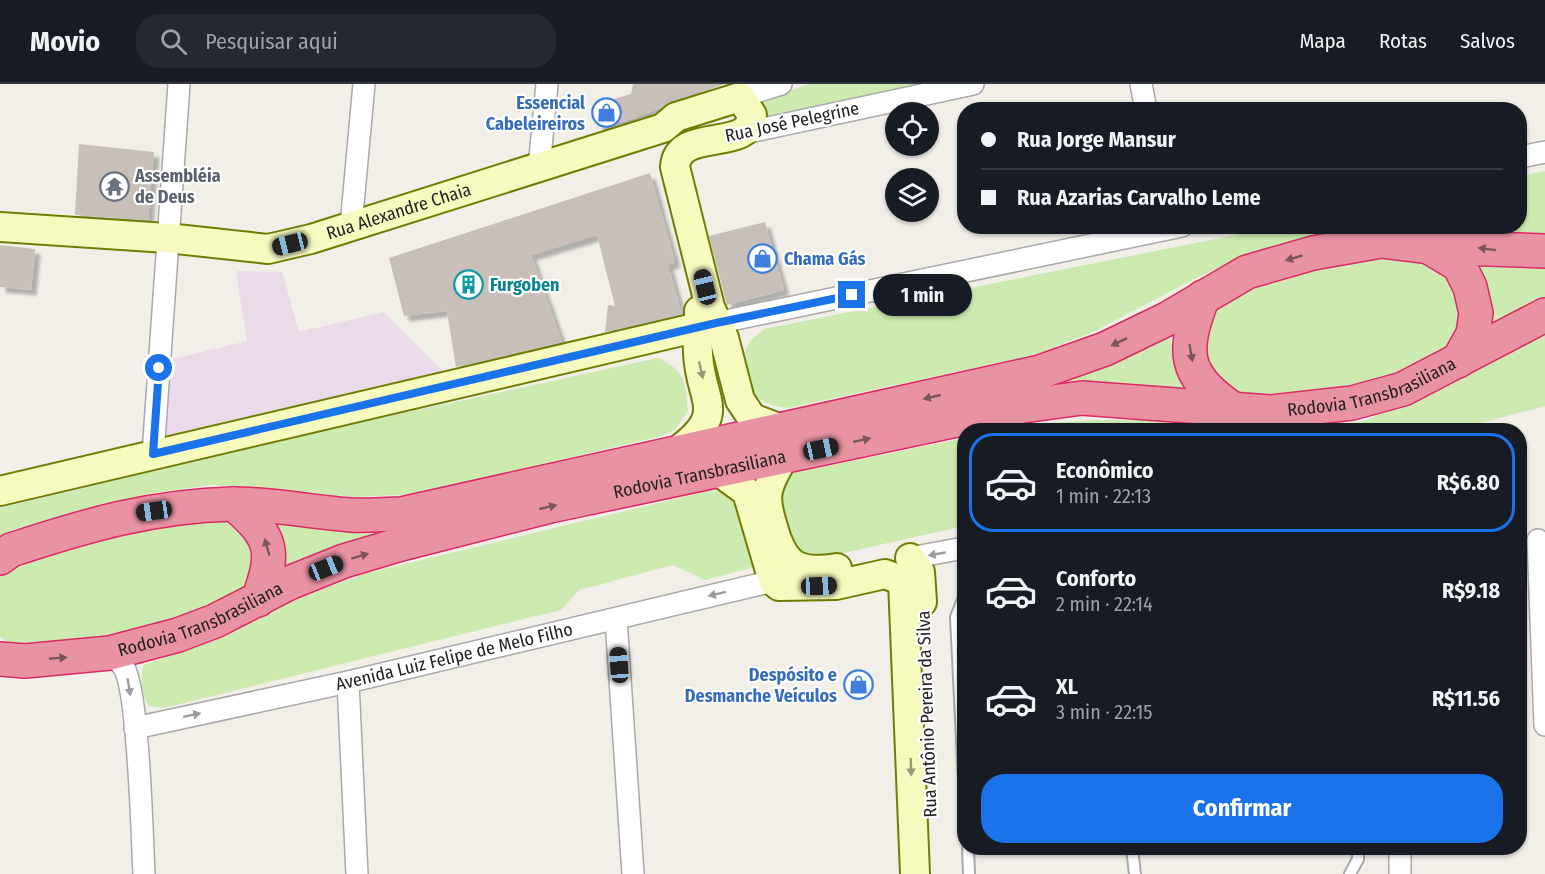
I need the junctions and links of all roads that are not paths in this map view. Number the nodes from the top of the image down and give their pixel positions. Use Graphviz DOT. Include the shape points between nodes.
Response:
graph roads {
  1 [pos="179,84"];
  2 [pos="364,84"];
  3 [pos="547,84"];
  4 [pos="781,84"];
  5 [pos="974,84"];
  6 [pos="1141,84"];
  7 [pos="1150,84"];
  8 [pos="729,97"];
  9 [pos="1144,102"];
  10 [pos="1153,102"];
  11 [pos="663,128"];
  12 [pos="736,135"];
  13 [pos="1545,152"];
  14 [pos="1527,156"];
  15 [pos="539,168"];
  16 [pos="351,226"];
  17 [pos="0,227"];
  18 [pos="1143,234"];
  19 [pos="167,238"];
  20 [pos="1429,247"];
  21 [pos="1545,251"];
  22 [pos="1203,297"];
  23 [pos="1545,315"];
  24 [pos="708,325"];
  25 [pos="1458,361"];
  26 [pos="1233,409"];
  27 [pos="784,444"];
  28 [pos="676,452"];
  29 [pos="153,454"];
  30 [pos="718,471"];
  31 [pos="0,491"];
  32 [pos="234,504"];
  33 [pos="1534,540"];
  34 [pos="957,550"];
  35 [pos="0,558"];
  36 [pos="899,571"];
  37 [pos="773,581"];
  38 [pos="258,600"];
  39 [pos="957,608"];
  40 [pos="616,619"];
  41 [pos="957,637"];
  42 [pos="110,653"];
  43 [pos="8,655"];
  44 [pos="348,682"];
  45 [pos="1545,725"];
  46 [pos="135,728"];
  47 [pos="968,855"];
  48 [pos="1133,855"];
  49 [pos="1358,855"];
  50 [pos="1400,855"];
  51 [pos="144,874"];
  52 [pos="357,874"];
  53 [pos="633,874"];
  54 [pos="915,874"];
  55 [pos="934,874"];
  56 [pos="969,874"];
  57 [pos="1135,874"];
  58 [pos="1350,874"];
  59 [pos="1400,874"];
  1 -- 19 [label="street"];
  2 -- 16 [label="street"];
  3 -- 15 [label="street"];
  4 -- 8 [label="street, Rua Alexandre Chaia"];
  5 -- 12 [label="street, Rua José Pelegrine"];
  6 -- 9 [label="street"];
  7 -- 10 [label="street"];
  8 -- 11 [label="street, Rua Alexandre Chaia" via="676,117"];
  8 -- 12 [label="street" via="752,115 751,126"];
  11 -- 15 [label="street, Rua Alexandre Chaia"];
  11 -- 24 [label="street" via="658,153 698,307"];
  12 -- 24 [label="street, Rua José Pelegrine" via="682,149 675,159"];
  13 -- 14 [label="street"];
  15 -- 16 [label="street, Rua Alexandre Chaia"];
  16 -- 19 [label="street, Rua Alexandre Chaia" via="268,249"];
  17 -- 19 [label="street, Rua Alexandre Chaia"];
  18 -- 24 [label="street"];
  19 -- 29 [label="street"];
  21 -- 20 [label="highway, Rodovia Transbrasiliana, one-way"];
  20 -- 22 [label="highway, Rodovia Transbrasiliana, one-way" via="1381,241 1313,253 1247,272"];
  20 -- 25 [label="highway" via="1459,265 1470,287 1476,313 1473,334"];
  22 -- 26 [label="highway, one-way" via="1188,347 1198,381"];
  22 -- 27 [label="highway, Rodovia Transbrasiliana, one-way" via="1105,349 1040,372"];
  23 -- 25 [label="highway, Rodovia Transbrasiliana"];
  24 -- 27 [label="street" via="724,338 745,411"];
  24 -- 28 [label="street, one-way" via="698,354 709,402 705,421 697,436"];
  24 -- 29 [label="street"];
  25 -- 26 [label="highway, Rodovia Transbrasiliana" via="1403,389 1352,403 1270,412"];
  27 -- 26 [label="highway, Rodovia Transbrasiliana, one-way" via="1082,398"];
  27 -- 28 [label="highway, Rodovia Transbrasiliana"];
  27 -- 30 [label="highway, Rodovia Transbrasiliana"];
  27 -- 36 [label="street" via="770,482 767,506 780,552 802,569"];
  28 -- 32 [label="highway, Rodovia Transbrasiliana" via="401,514 353,515"];
  29 -- 31 [label="street"];
  30 -- 37 [label="street" via="747,492"];
  38 -- 30 [label="highway, Rodovia Transbrasiliana, one-way" via="311,574 401,544 550,506"];
  32 -- 35 [label="highway, Rodovia Transbrasiliana" via="170,509 92,523 11,550"];
  38 -- 32 [label="highway, one-way" via="268,573 270,552 259,525"];
  33 -- 45 [label="street"];
  34 -- 36 [label="street, one-way"];
  36 -- 37 [label="street" via="837,585 783,587"];
  36 -- 54 [label="street, Rua Antônio Pereira da Silva, one-way"];
  36 -- 55 [label="street, Rua Antônio Pereira da Silva" via="920,572"];
  37 -- 40 [label="street, Avenida Luiz Felipe de Melo Filho, one-way"];
  38 -- 42 [label="highway, Rodovia Transbrasiliana" via="178,635"];
  39 -- 41 [label="lane"];
  40 -- 44 [label="street, Avenida Luiz Felipe de Melo Filho"];
  40 -- 53 [label="street"];
  43 -- 42 [label="highway, Rodovia Transbrasiliana, one-way"];
  42 -- 46 [label="street, one-way" via="124,667"];
  46 -- 44 [label="street, Avenida Luiz Felipe de Melo Filho, one-way"];
  44 -- 52 [label="street"];
  46 -- 51 [label="street"];
  47 -- 56 [label="lane"];
  48 -- 57 [label="lane"];
  49 -- 58 [label="lane"];
  50 -- 59 [label="street"];
}
